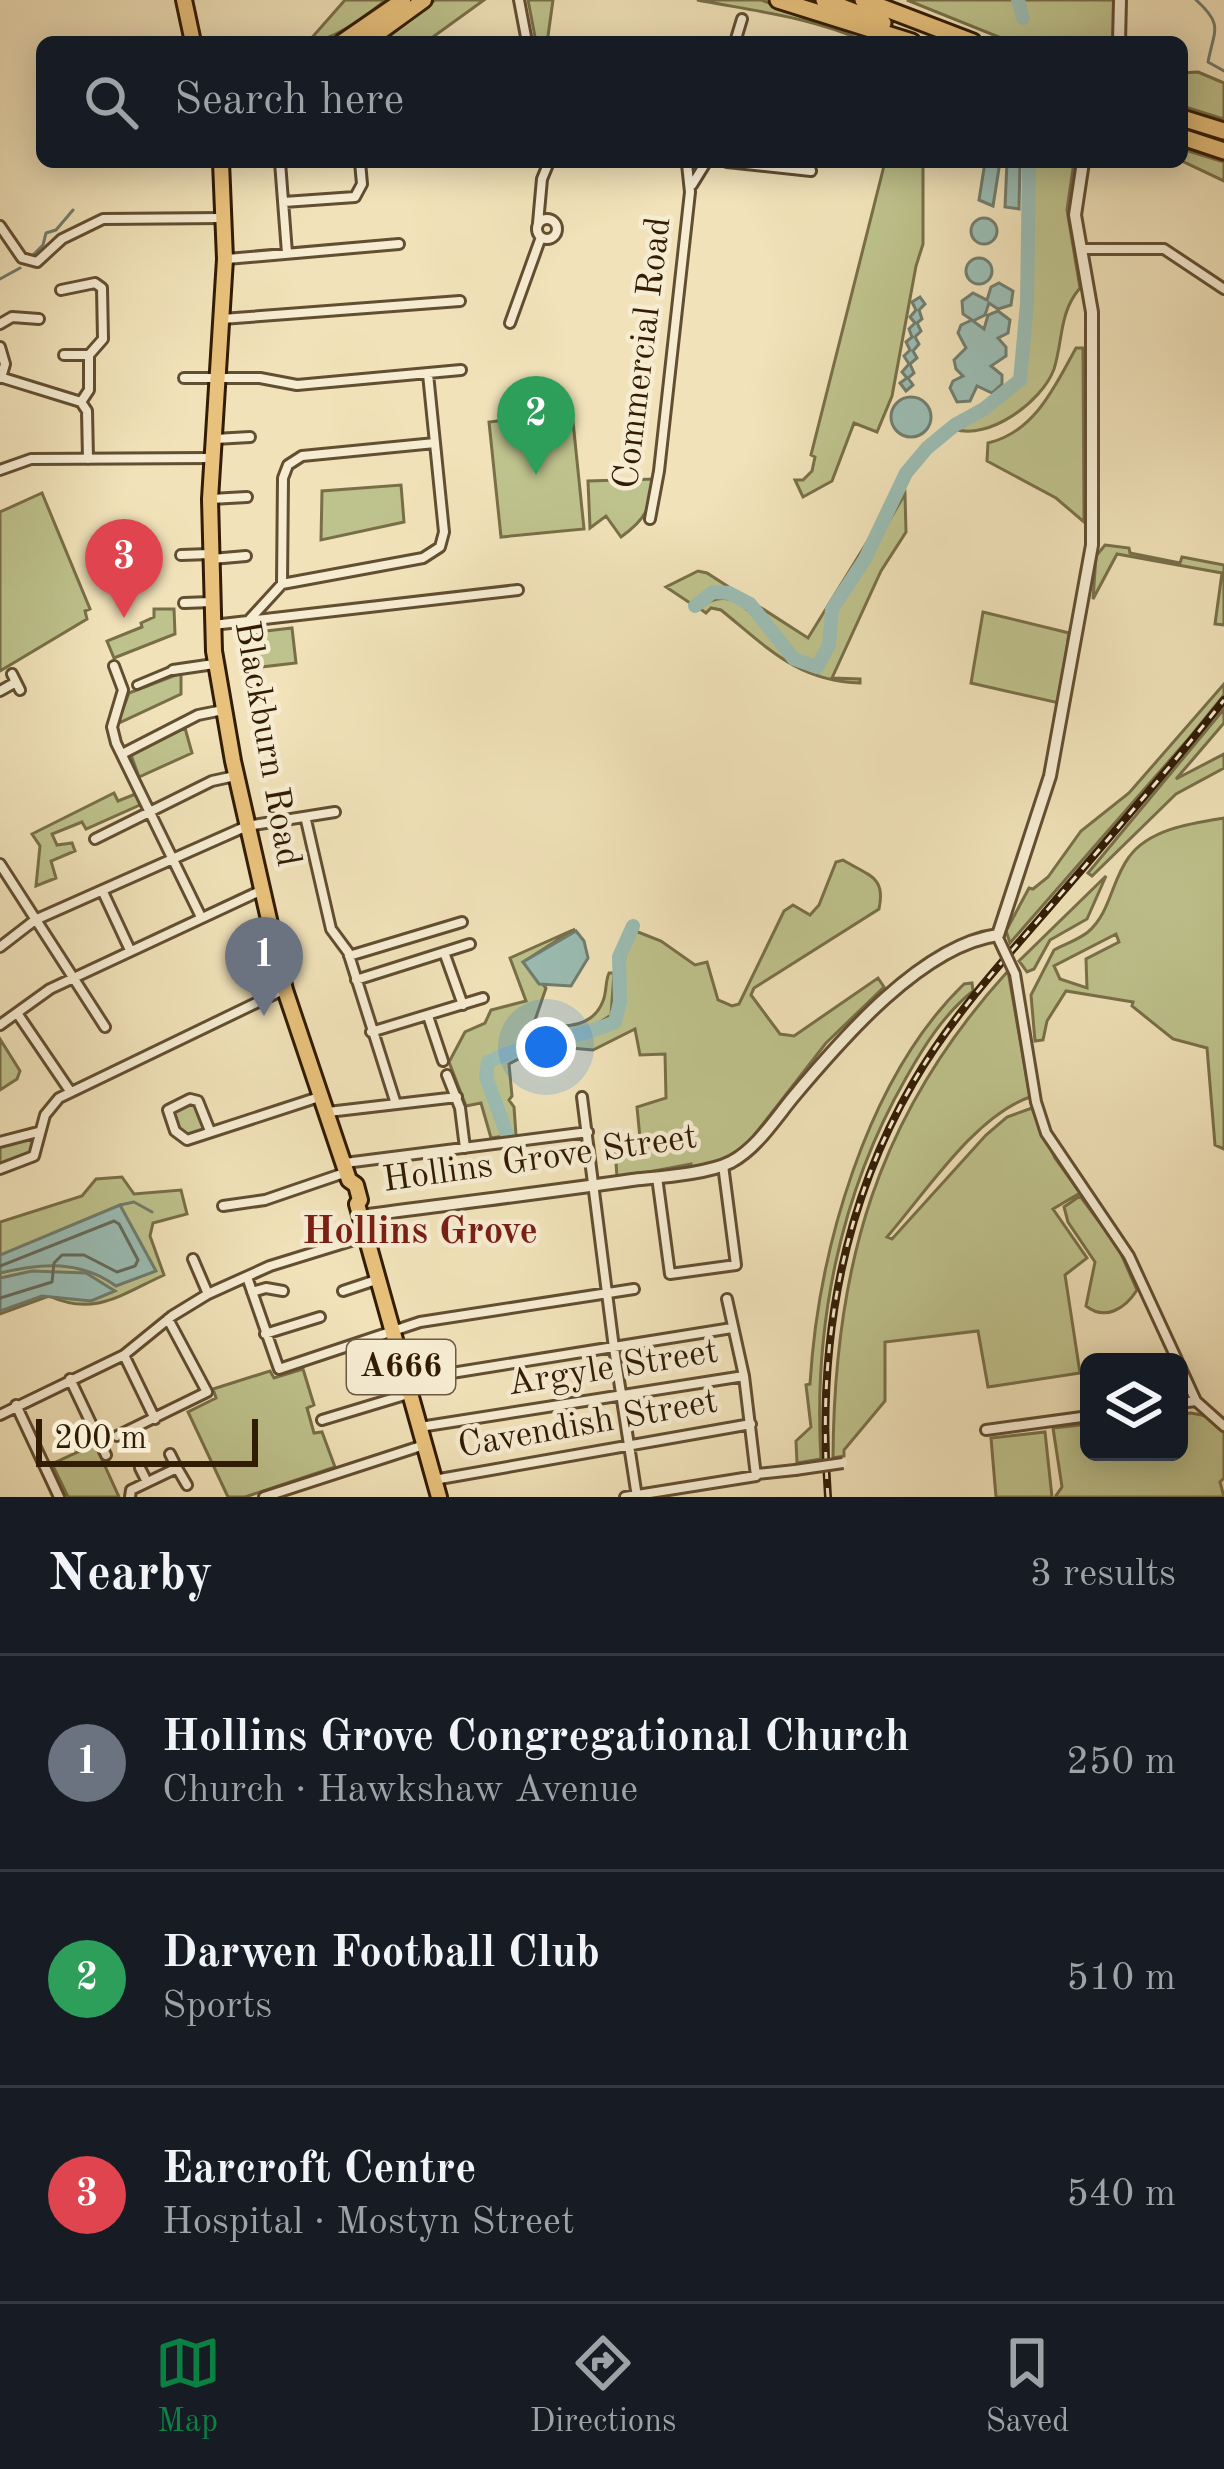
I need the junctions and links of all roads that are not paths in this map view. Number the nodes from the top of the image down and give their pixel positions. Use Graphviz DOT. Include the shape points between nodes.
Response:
graph roads {
  1 [pos="184,0"];
  2 [pos="403,0"];
  3 [pos="424,0"];
  4 [pos="519,0"];
  5 [pos="778,0"];
  6 [pos="824,0"];
  7 [pos="866,0"];
  8 [pos="1120,1"];
  9 [pos="742,19"];
  10 [pos="192,36"];
  11 [pos="352,36"];
  12 [pos="374,36"];
  13 [pos="526,36"];
  14 [pos="736,36"];
  15 [pos="893,36"];
  16 [pos="915,36"];
  17 [pos="957,36"];
  18 [pos="1119,36"];
  19 [pos="1188,120"];
  20 [pos="1224,131"];
  21 [pos="1188,139"];
  22 [pos="1224,151"];
  23 [pos="222,168"];
  24 [pos="281,168"];
  25 [pos="361,168"];
  26 [pos="540,168"];
  27 [pos="547,168"];
  28 [pos="686,168"];
  29 [pos="703,168"];
  30 [pos="783,168"];
  31 [pos="1082,168"];
  32 [pos="811,171"];
  33 [pos="542,179"];
  34 [pos="690,192"];
  35 [pos="540,200"];
  36 [pos="284,202"];
  37 [pos="226,218"];
  38 [pos="550,219"];
  39 [pos="538,223"];
  40 [pos="0,226"];
  41 [pos="541,237"];
  42 [pos="399,244"];
  43 [pos="1080,249"];
  44 [pos="287,253"];
  45 [pos="225,259"];
  46 [pos="1224,289"];
  47 [pos="61,290"];
  48 [pos="460,301"];
  49 [pos="39,319"];
  50 [pos="222,319"];
  51 [pos="510,322"];
  52 [pos="0,324"];
  53 [pos="0,347"];
  54 [pos="64,355"];
  55 [pos="88,356"];
  56 [pos="461,370"];
  57 [pos="428,374"];
  58 [pos="1,378"];
  59 [pos="184,378"];
  60 [pos="218,378"];
  61 [pos="81,402"];
  62 [pos="250,436"];
  63 [pos="213,439"];
  64 [pos="435,443"];
  65 [pos="212,458"];
  66 [pos="88,459"];
  67 [pos="0,470"];
  68 [pos="247,497"];
  69 [pos="210,499"];
  70 [pos="650,519"];
  71 [pos="182,555"];
  72 [pos="246,556"];
  73 [pos="210,557"];
  74 [pos="282,584"];
  75 [pos="518,590"];
  76 [pos="212,602"];
  77 [pos="184,603"];
  78 [pos="250,619"];
  79 [pos="213,625"];
  80 [pos="216,664"];
  81 [pos="114,666"];
  82 [pos="173,670"];
  83 [pos="16,682"];
  84 [pos="137,685"];
  85 [pos="123,690"];
  86 [pos="0,691"];
  87 [pos="223,710"];
  88 [pos="122,754"];
  89 [pos="236,776"];
  90 [pos="150,812"];
  91 [pos="335,812"];
  92 [pos="306,820"];
  93 [pos="248,826"];
  94 [pos="95,839"];
  95 [pos="174,860"];
  96 [pos="0,864"];
  97 [pos="262,890"];
  98 [pos="103,892"];
  99 [pos="201,917"];
  100 [pos="35,920"];
  101 [pos="462,922"];
  102 [pos="999,937"];
  103 [pos="470,944"];
  104 [pos="0,946"];
  105 [pos="130,950"];
  106 [pos="444,952"];
  107 [pos="349,956"];
  108 [pos="73,979"];
  109 [pos="356,980"];
  110 [pos="285,990"];
  111 [pos="483,998"];
  112 [pos="463,1005"];
  113 [pos="16,1013"];
  114 [pos="428,1016"];
  115 [pos="0,1025"];
  116 [pos="105,1027"];
  117 [pos="371,1032"];
  118 [pos="442,1060"];
  119 [pos="447,1075"];
  120 [pos="70,1091"];
  121 [pos="320,1096"];
  122 [pos="582,1096"];
  123 [pos="457,1097"];
  124 [pos="396,1104"];
  125 [pos="326,1112"];
  126 [pos="210,1131"];
  127 [pos="38,1132"];
  128 [pos="588,1132"];
  129 [pos="0,1142"];
  130 [pos="465,1148"];
  131 [pos="723,1165"];
  132 [pos="0,1169"];
  133 [pos="347,1172"];
  134 [pos="657,1177"];
  135 [pos="595,1186"];
  136 [pos="223,1206"];
  137 [pos="359,1210"];
  138 [pos="367,1237"];
  139 [pos="193,1259"];
  140 [pos="248,1276"];
  141 [pos="378,1280"];
  142 [pos="634,1289"];
  143 [pos="283,1291"];
  144 [pos="343,1291"];
  145 [pos="252,1292"];
  146 [pos="607,1292"];
  147 [pos="208,1294"];
  148 [pos="728,1299"];
  149 [pos="320,1317"];
  150 [pos="168,1319"];
  151 [pos="732,1328"];
  152 [pos="392,1333"];
  153 [pos="265,1334"];
  154 [pos="614,1348"];
  155 [pos="1173,1353"];
  156 [pos="124,1355"];
  157 [pos="744,1376"];
  158 [pos="70,1379"];
  159 [pos="1188,1384"];
  160 [pos="406,1387"];
  161 [pos="622,1394"];
  162 [pos="1196,1401"];
  163 [pos="1188,1402"];
  164 [pos="16,1405"];
  165 [pos="0,1415"];
  166 [pos="1080,1417"];
  167 [pos="155,1419"];
  168 [pos="322,1420"];
  169 [pos="751,1424"];
  170 [pos="1224,1426"];
  171 [pos="418,1427"];
  172 [pos="986,1430"];
  173 [pos="117,1436"];
  174 [pos="424,1445"];
  175 [pos="630,1445"];
  176 [pos="170,1454"];
  177 [pos="106,1455"];
  178 [pos="843,1463"];
  179 [pos="140,1468"];
  180 [pos="177,1468"];
  181 [pos="757,1475"];
  182 [pos="434,1480"];
  183 [pos="147,1482"];
  184 [pos="187,1485"];
  185 [pos="637,1496"];
  186 [pos="59,1497"];
  187 [pos="130,1497"];
  188 [pos="264,1497"];
  189 [pos="439,1497"];
  190 [pos="625,1497"];
  1 -- 10 [label="highway"];
  2 -- 11 [label="highway"];
  3 -- 12 [label="highway"];
  4 -- 13 [label="street"];
  5 -- 15 [label="highway"];
  6 -- 16 [label="highway"];
  7 -- 17 [label="highway"];
  8 -- 18 [label="street"];
  9 -- 14 [label="street"];
  19 -- 20 [label="highway"];
  21 -- 22 [label="highway"];
  23 -- 37 [label="highway, Blackburn Road / A666"];
  24 -- 36 [label="street"];
  25 -- 36 [label="street" via="355,197"];
  26 -- 33 [label="street"];
  27 -- 33 [label="street"];
  28 -- 34 [label="street, Commercial Road"];
  29 -- 34 [label="street, Commercial Road"];
  30 -- 32 [label="street"];
  31 -- 43 [label="street"];
  33 -- 35 [label="street"];
  34 -- 70 [label="street, Commercial Road"];
  35 -- 38 [label="street"];
  35 -- 39 [label="street"];
  36 -- 44 [label="street"];
  37 -- 40 [label="street" via="103,219 37,262 22,258"];
  37 -- 45 [label="highway, Blackburn Road / A666"];
  38 -- 39 [label="street"];
  38 -- 41 [label="street" via="555,235"];
  39 -- 41 [label="street"];
  41 -- 51 [label="street"];
  42 -- 44 [label="street"];
  43 -- 46 [label="street" via="1164,249"];
  43 -- 102 [label="street" via="1092,312 1092,545 1050,776"];
  44 -- 45 [label="street"];
  45 -- 50 [label="highway, Blackburn Road / A666"];
  47 -- 55 [label="street" via="102,288 103,339"];
  48 -- 50 [label="street"];
  49 -- 52 [label="street"];
  50 -- 60 [label="highway, Blackburn Road / A666"];
  53 -- 58 [label="street"];
  54 -- 55 [label="street"];
  55 -- 61 [label="street" via="89,390"];
  56 -- 57 [label="street"];
  57 -- 60 [label="street" via="297,385"];
  57 -- 64 [label="street"];
  58 -- 61 [label="street"];
  59 -- 60 [label="street"];
  60 -- 63 [label="highway, Blackburn Road / A666"];
  61 -- 66 [label="street"];
  62 -- 63 [label="street"];
  63 -- 65 [label="highway, Blackburn Road / A666"];
  64 -- 74 [label="street" via="444,532 437,551"];
  64 -- 74 [label="street" via="291,462 283,478"];
  65 -- 66 [label="street"];
  65 -- 69 [label="highway, Blackburn Road / A666"];
  66 -- 67 [label="street" via="31,459"];
  68 -- 69 [label="street"];
  69 -- 73 [label="highway, Blackburn Road / A666"];
  71 -- 73 [label="street"];
  72 -- 73 [label="street"];
  73 -- 76 [label="highway, Blackburn Road / A666"];
  74 -- 78 [label="street"];
  75 -- 78 [label="street"];
  76 -- 77 [label="street"];
  76 -- 79 [label="highway, Blackburn Road / A666"];
  78 -- 79 [label="street"];
  79 -- 80 [label="highway, Blackburn Road / A666"];
  80 -- 82 [label="street"];
  80 -- 87 [label="highway, Blackburn Road / A666"];
  81 -- 85 [label="street"];
  82 -- 84 [label="street"];
  83 -- 86 [label="street"];
  84 -- 85 [label="street"];
  85 -- 88 [label="street" via="112,728"];
  87 -- 88 [label="street"];
  87 -- 89 [label="highway, Blackburn Road / A666"];
  88 -- 90 [label="street"];
  89 -- 90 [label="street"];
  89 -- 93 [label="highway, Blackburn Road / A666"];
  90 -- 94 [label="street"];
  90 -- 95 [label="street"];
  91 -- 92 [label="street"];
  92 -- 93 [label="street"];
  92 -- 107 [label="street" via="331,929"];
  93 -- 95 [label="street"];
  93 -- 97 [label="highway, Blackburn Road / A666"];
  95 -- 98 [label="street"];
  95 -- 99 [label="street"];
  96 -- 100 [label="street"];
  97 -- 99 [label="street"];
  97 -- 110 [label="highway, Blackburn Road / A666"];
  98 -- 100 [label="street"];
  98 -- 105 [label="street"];
  99 -- 105 [label="street"];
  100 -- 104 [label="street"];
  100 -- 108 [label="street"];
  101 -- 107 [label="street"];
  102 -- 131 [label="street, Hollins Grove Street" via="941,959 876,1007 751,1148"];
  102 -- 155 [label="street, bridge" via="1016,974 1046,1133 1129,1256"];
  103 -- 106 [label="street"];
  105 -- 108 [label="street"];
  106 -- 109 [label="street"];
  106 -- 112 [label="street"];
  107 -- 109 [label="street"];
  108 -- 113 [label="street"];
  108 -- 116 [label="street"];
  109 -- 117 [label="street"];
  110 -- 120 [label="street"];
  110 -- 121 [label="highway, Blackburn Road / A666"];
  111 -- 112 [label="street"];
  112 -- 114 [label="street"];
  113 -- 115 [label="street"];
  113 -- 120 [label="street"];
  114 -- 117 [label="street"];
  114 -- 118 [label="street"];
  117 -- 124 [label="street"];
  118 -- 119 [label="street"];
  119 -- 123 [label="street"];
  120 -- 127 [label="street"];
  121 -- 125 [label="highway, Blackburn Road / A666"];
  121 -- 126 [label="street"];
  122 -- 128 [label="street"];
  123 -- 124 [label="street"];
  123 -- 130 [label="street"];
  124 -- 125 [label="street"];
  125 -- 133 [label="highway, Blackburn Road / A666"];
  126 -- 126 [label="street" via="198,1101 168,1110 183,1140"];
  127 -- 129 [label="street"];
  127 -- 132 [label="street" via="34,1156"];
  128 -- 130 [label="street"];
  128 -- 135 [label="street"];
  130 -- 133 [label="street"];
  131 -- 134 [label="street, Hollins Grove Street"];
  131 -- 134 [label="street" via="736,1265 670,1274"];
  133 -- 136 [label="street"];
  133 -- 137 [label="highway, Blackburn Road / A666"];
  134 -- 135 [label="street, Hollins Grove Street"];
  135 -- 137 [label="street, Hollins Grove Street"];
  135 -- 146 [label="street"];
  137 -- 138 [label="highway, Blackburn Road / A666"];
  138 -- 140 [label="street"];
  138 -- 141 [label="highway, Blackburn Road / A666"];
  139 -- 147 [label="street"];
  140 -- 145 [label="street"];
  140 -- 147 [label="street"];
  141 -- 144 [label="street"];
  141 -- 152 [label="highway, Blackburn Road / A666"];
  142 -- 146 [label="street"];
  143 -- 145 [label="street"];
  145 -- 153 [label="street"];
  146 -- 152 [label="street"];
  146 -- 154 [label="street"];
  147 -- 150 [label="street"];
  148 -- 151 [label="street"];
  149 -- 153 [label="street"];
  150 -- 156 [label="street"];
  150 -- 167 [label="street" via="206,1392"];
  151 -- 154 [label="street"];
  151 -- 157 [label="street"];
  152 -- 153 [label="street" via="279,1369"];
  152 -- 160 [label="highway, Blackburn Road / A666"];
  154 -- 160 [label="street"];
  154 -- 161 [label="street"];
  156 -- 158 [label="street"];
  156 -- 167 [label="street"];
  157 -- 161 [label="street, Argyle Street"];
  157 -- 169 [label="street"];
  158 -- 164 [label="street"];
  158 -- 177 [label="street"];
  159 -- 162 [label="street"];
  160 -- 168 [label="street"];
  160 -- 171 [label="highway, Blackburn Road / A666"];
  161 -- 171 [label="street, Argyle Street"];
  161 -- 175 [label="street"];
  162 -- 163 [label="street"];
  162 -- 170 [label="street"];
  164 -- 165 [label="street"];
  164 -- 186 [label="street"];
  166 -- 172 [label="street"];
  167 -- 173 [label="street"];
  169 -- 175 [label="street, Cavendish Street"];
  169 -- 181 [label="street"];
  171 -- 174 [label="highway, Blackburn Road / A666"];
  174 -- 182 [label="highway, Blackburn Road / A666"];
  174 -- 188 [label="street"];
  175 -- 182 [label="street, Cavendish Street"];
  175 -- 185 [label="street"];
  176 -- 180 [label="street"];
  178 -- 181 [label="street, bridge"];
  179 -- 183 [label="street"];
  180 -- 183 [label="street"];
  180 -- 184 [label="street"];
  181 -- 185 [label="street"];
  182 -- 189 [label="highway, Blackburn Road / A666"];
  183 -- 187 [label="street"];
  185 -- 190 [label="street"];
}
